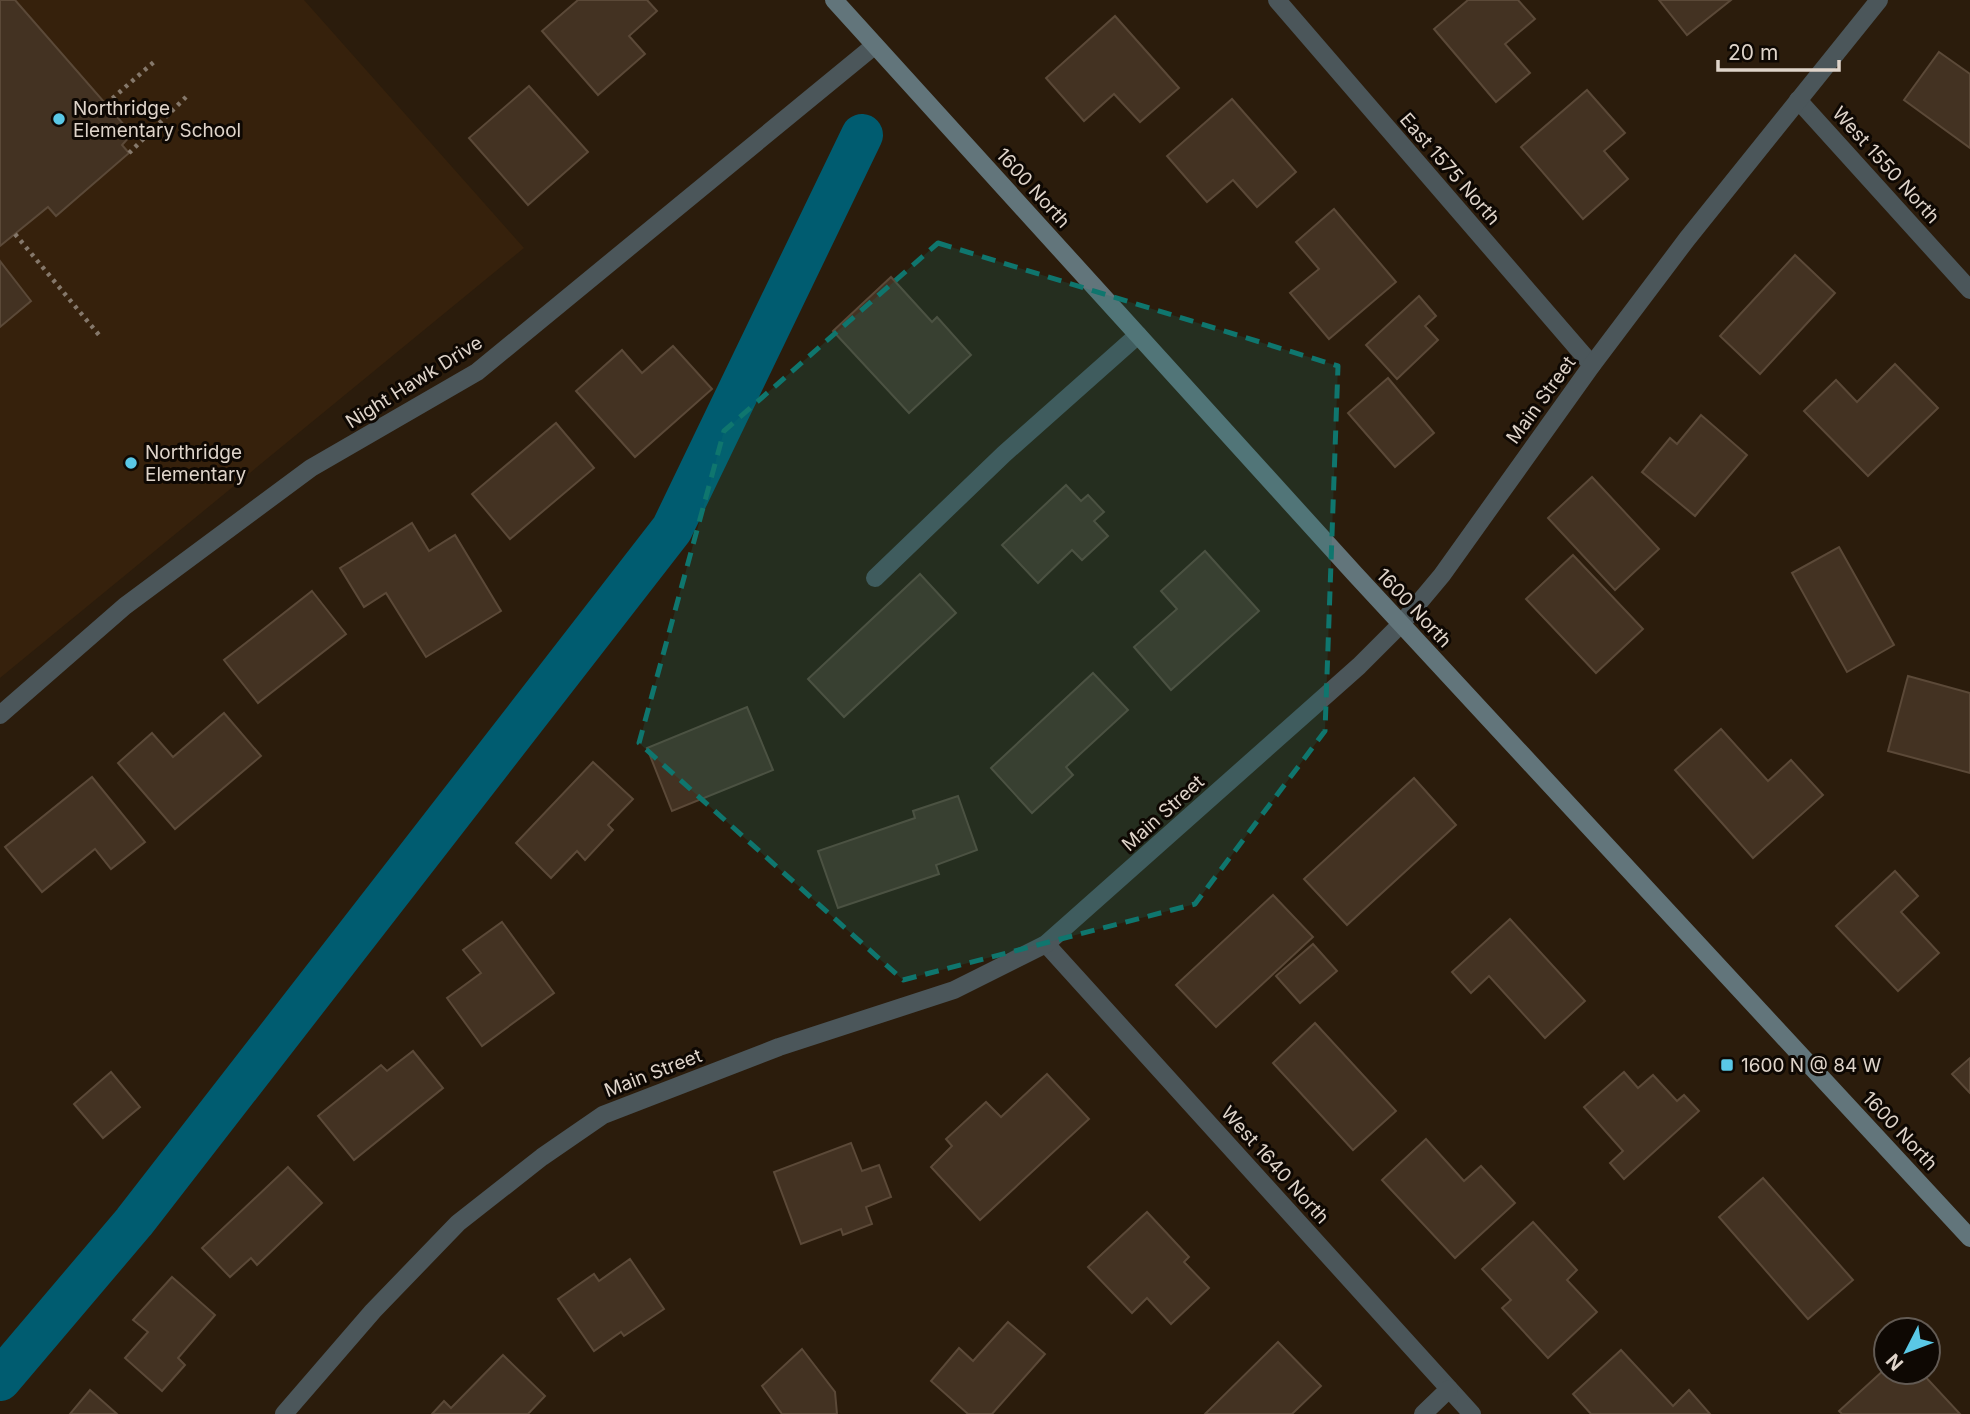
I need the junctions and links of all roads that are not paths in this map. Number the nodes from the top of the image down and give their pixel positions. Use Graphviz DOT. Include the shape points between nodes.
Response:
graph roads {
  1 [pos="834,0"];
  2 [pos="1277,0"];
  3 [pos="1879,0"];
  4 [pos="874,46"];
  5 [pos="1798,100"];
  6 [pos="1970,290"];
  7 [pos="1138,335"];
  8 [pos="1592,365"];
  9 [pos="875,578"];
  10 [pos="1401,624"];
  11 [pos="0,715"];
  12 [pos="1046,944"];
  13 [pos="1970,1238"];
  14 [pos="1448,1389"];
  15 [pos="284,1414"];
  16 [pos="1423,1414"];
  17 [pos="1472,1414"];
  1 -- 4 [label="main road, 1600 North"];
  2 -- 8 [label="street, East 1575 North"];
  3 -- 5 [label="street, Main Street"];
  4 -- 7 [label="main road, 1600 North"];
  4 -- 11 [label="street, Night Hawk Drive" via="477,372 312,468 125,606"];
  5 -- 6 [label="street, West 1550 North"];
  5 -- 8 [label="street, Main Street"];
  7 -- 9 [label="street" via="1004,454"];
  7 -- 10 [label="main road, 1600 North"];
  8 -- 10 [label="street, Main Street" via="1442,575"];
  10 -- 12 [label="street, Main Street"];
  10 -- 13 [label="main road, 1600 North"];
  12 -- 14 [label="street, West 1640 North"];
  12 -- 15 [label="street, Main Street" via="954,990 779,1047 603,1115 458,1223 373,1311"];
  14 -- 16 [label="street"];
  14 -- 17 [label="street, West 1640 North"];
}
